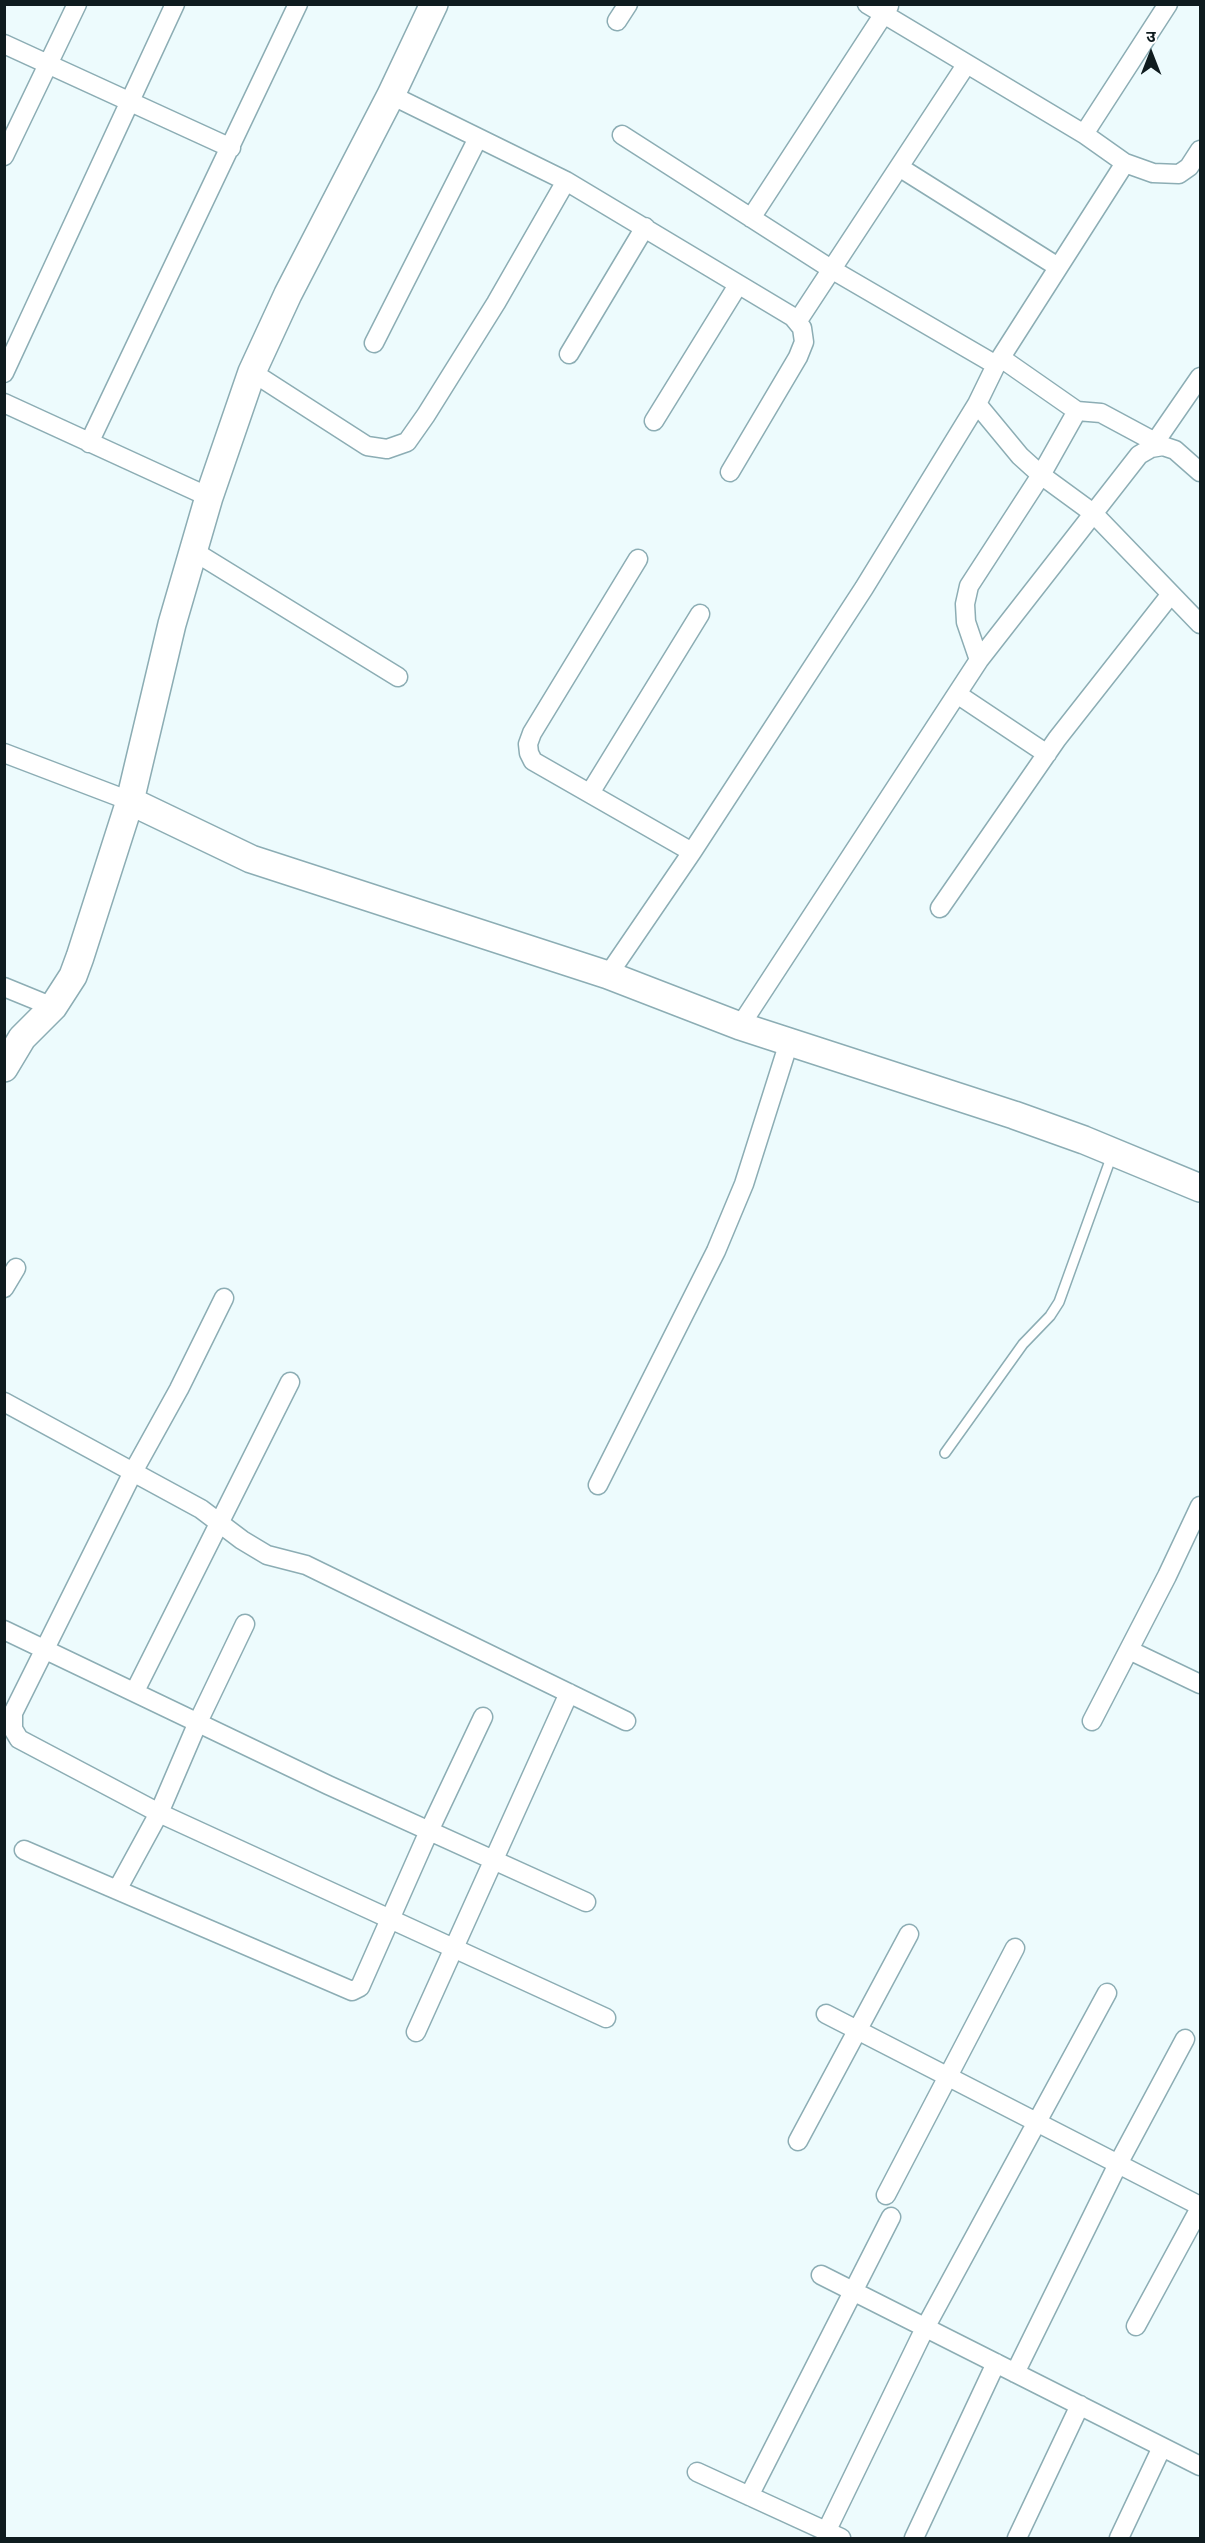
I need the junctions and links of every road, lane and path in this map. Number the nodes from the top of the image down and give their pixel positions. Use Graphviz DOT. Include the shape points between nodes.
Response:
graph roads {
  1 [pos="77,4"];
  2 [pos="174,4"];
  3 [pos="298,4"];
  4 [pos="434,4"];
  5 [pos="628,4"];
  6 [pos="867,4"];
  7 [pos="1168,4"];
  8 [pos="887,9"];
  9 [pos="617,21"];
  10 [pos="4,44"];
  11 [pos="49,65"];
  12 [pos="966,65"];
  13 [pos="391,95"];
  14 [pos="129,102"];
  15 [pos="1084,134"];
  16 [pos="622,135"];
  17 [pos="478,138"];
  18 [pos="231,148"];
  19 [pos="1200,150"];
  20 [pos="4,156"];
  21 [pos="1125,163"];
  22 [pos="898,167"];
  23 [pos="566,181"];
  24 [pos="751,218"];
  25 [pos="645,228"];
  26 [pos="1058,267"];
  27 [pos="831,269"];
  28 [pos="738,285"];
  29 [pos="797,322"];
  30 [pos="374,343"];
  31 [pos="569,354"];
  32 [pos="999,361"];
  33 [pos="252,372"];
  34 [pos="4,373"];
  35 [pos="1200,377"];
  36 [pos="4,403"];
  37 [pos="977,404"];
  38 [pos="1077,411"];
  39 [pos="654,422"];
  40 [pos="89,443"];
  41 [pos="1153,445"];
  42 [pos="730,472"];
  43 [pos="1200,472"];
  44 [pos="1041,475"];
  45 [pos="209,497"];
  46 [pos="1093,513"];
  47 [pos="195,552"];
  48 [pos="638,559"];
  49 [pos="1171,594"];
  50 [pos="700,614"];
  51 [pos="1200,624"];
  52 [pos="979,660"];
  53 [pos="398,677"];
  54 [pos="957,694"];
  55 [pos="4,753"];
  56 [pos="1047,754"];
  57 [pos="590,793"];
  58 [pos="130,801"];
  59 [pos="692,852"];
  60 [pos="940,908"];
  61 [pos="608,975"];
  62 [pos="4,987"];
  63 [pos="53,1007"];
  64 [pos="740,1026"];
  65 [pos="789,1042"];
  66 [pos="4,1068"];
  67 [pos="1113,1152"];
  68 [pos="1200,1187"];
  69 [pos="16,1268"];
  70 [pos="4,1288"];
  71 [pos="224,1298"];
  72 [pos="290,1382"];
  73 [pos="4,1402"];
  74 [pos="945,1453"];
  75 [pos="133,1472"];
  76 [pos="598,1485"];
  77 [pos="1200,1506"];
  78 [pos="219,1522"];
  79 [pos="245,1624"];
  80 [pos="4,1630"];
  81 [pos="46,1648"];
  82 [pos="1129,1650"];
  83 [pos="1200,1684"];
  84 [pos="135,1691"];
  85 [pos="569,1693"];
  86 [pos="483,1717"];
  87 [pos="626,1721"];
  88 [pos="1092,1721"];
  89 [pos="198,1722"];
  90 [pos="159,1813"];
  91 [pos="429,1831"];
  92 [pos="24,1850"];
  93 [pos="493,1860"];
  94 [pos="117,1890"];
  95 [pos="586,1902"];
  96 [pos="391,1918"];
  97 [pos="909,1934"];
  98 [pos="454,1947"];
  99 [pos="1015,1948"];
  100 [pos="1107,1993"];
  101 [pos="826,2014"];
  102 [pos="606,2018"];
  103 [pos="857,2030"];
  104 [pos="416,2032"];
  105 [pos="1185,2039"];
  106 [pos="949,2077"];
  107 [pos="1038,2122"];
  108 [pos="798,2141"];
  109 [pos="1118,2164"];
  110 [pos="886,2195"];
  111 [pos="1200,2207"];
  112 [pos="891,2217"];
  113 [pos="821,2276"];
  114 [pos="852,2291"];
  115 [pos="1136,2326"];
  116 [pos="925,2328"];
  117 [pos="996,2364"];
  118 [pos="1015,2373"];
  119 [pos="1080,2404"];
  120 [pos="1162,2447"];
  121 [pos="1200,2466"];
  122 [pos="697,2472"];
  123 [pos="749,2496"];
  124 [pos="833,2535"];
  125 [pos="914,2538"];
  126 [pos="1017,2538"];
  127 [pos="1119,2538"];
  1 -- 11 [label="street"];
  2 -- 14 [label="street"];
  3 -- 18 [label="street"];
  4 -- 13 [label="street"];
  5 -- 9 [label="street"];
  6 -- 8 [label="street"];
  7 -- 15 [label="street"];
  8 -- 12 [label="street"];
  8 -- 24 [label="street"];
  10 -- 11 [label="street"];
  11 -- 14 [label="street"];
  11 -- 20 [label="street"];
  12 -- 15 [label="street"];
  12 -- 22 [label="street"];
  13 -- 17 [label="street"];
  13 -- 33 [label="street"];
  14 -- 18 [label="street"];
  14 -- 34 [label="street"];
  15 -- 21 [label="street"];
  16 -- 24 [label="street"];
  17 -- 23 [label="street"];
  17 -- 30 [label="street"];
  18 -- 40 [label="street"];
  19 -- 21 [label="street" via="1179,174 1153,173"];
  21 -- 26 [label="street"];
  22 -- 26 [label="street"];
  22 -- 27 [label="street"];
  23 -- 25 [label="street"];
  23 -- 33 [label="street" via="496,303 407,442 387,449 367,446"];
  24 -- 27 [label="street"];
  25 -- 28 [label="street"];
  25 -- 31 [label="street"];
  26 -- 32 [label="street"];
  27 -- 29 [label="street"];
  27 -- 32 [label="street"];
  28 -- 29 [label="street"];
  28 -- 39 [label="street"];
  29 -- 42 [label="street" via="804,342 798,357"];
  32 -- 37 [label="street"];
  32 -- 38 [label="street"];
  33 -- 45 [label="street"];
  35 -- 41 [label="street"];
  36 -- 40 [label="street"];
  37 -- 44 [label="street" via="1002,437"];
  37 -- 59 [label="street" via="864,588"];
  38 -- 41 [label="street" via="1101,413"];
  38 -- 44 [label="street"];
  40 -- 45 [label="street"];
  41 -- 43 [label="street" via="1175,450"];
  41 -- 46 [label="street" via="1139,455"];
  44 -- 46 [label="street"];
  44 -- 52 [label="street" via="969,586 966,622"];
  45 -- 47 [label="street"];
  46 -- 49 [label="street"];
  46 -- 52 [label="street"];
  47 -- 53 [label="street"];
  47 -- 58 [label="street" via="172,624"];
  48 -- 57 [label="street" via="528,744 533,761"];
  49 -- 51 [label="street"];
  49 -- 56 [label="street"];
  50 -- 57 [label="street"];
  52 -- 54 [label="street"];
  54 -- 56 [label="street"];
  54 -- 64 [label="street"];
  55 -- 58 [label="street"];
  56 -- 60 [label="street"];
  57 -- 59 [label="street"];
  58 -- 61 [label="street" via="251,859"];
  58 -- 63 [label="street" via="73,976"];
  59 -- 61 [label="street"];
  61 -- 64 [label="street"];
  62 -- 63 [label="street"];
  63 -- 66 [label="street" via="22,1038"];
  64 -- 65 [label="street"];
  65 -- 67 [label="street" via="1014,1115"];
  65 -- 76 [label="street" via="744,1184 716,1251"];
  67 -- 68 [label="street"];
  67 -- 74 [label="lane" via="1059,1302 1023,1344"];
  69 -- 70 [label="street"];
  71 -- 75 [label="street"];
  72 -- 78 [label="street"];
  73 -- 75 [label="street"];
  75 -- 78 [label="street"];
  75 -- 81 [label="street"];
  77 -- 82 [label="street"];
  78 -- 84 [label="street"];
  78 -- 85 [label="street" via="267,1555 306,1565"];
  79 -- 89 [label="street"];
  80 -- 81 [label="street"];
  81 -- 84 [label="street"];
  81 -- 90 [label="street" via="13,1713 13,1729 19,1739"];
  82 -- 83 [label="street"];
  82 -- 88 [label="street"];
  84 -- 89 [label="street"];
  85 -- 87 [label="street"];
  85 -- 93 [label="street"];
  86 -- 91 [label="street"];
  89 -- 90 [label="street"];
  89 -- 91 [label="street"];
  90 -- 94 [label="street"];
  90 -- 96 [label="street"];
  91 -- 93 [label="street"];
  91 -- 96 [label="street"];
  92 -- 94 [label="street"];
  93 -- 95 [label="street"];
  93 -- 98 [label="street"];
  94 -- 96 [label="street" via="352,1991 360,1987"];
  96 -- 98 [label="street"];
  97 -- 103 [label="street"];
  98 -- 102 [label="street"];
  98 -- 104 [label="street"];
  99 -- 106 [label="street"];
  100 -- 107 [label="street"];
  101 -- 103 [label="street"];
  103 -- 106 [label="street"];
  103 -- 108 [label="street"];
  105 -- 109 [label="street"];
  106 -- 107 [label="street"];
  106 -- 110 [label="street"];
  107 -- 109 [label="street"];
  107 -- 116 [label="street"];
  109 -- 111 [label="street"];
  109 -- 118 [label="street"];
  111 -- 115 [label="street"];
  112 -- 114 [label="street"];
  113 -- 114 [label="street"];
  114 -- 116 [label="street"];
  114 -- 123 [label="street"];
  116 -- 117 [label="street"];
  116 -- 124 [label="street"];
  117 -- 118 [label="street"];
  117 -- 125 [label="street"];
  118 -- 119 [label="street"];
  119 -- 120 [label="street"];
  119 -- 126 [label="street"];
  120 -- 121 [label="street"];
  120 -- 127 [label="street"];
  122 -- 123 [label="street"];
  123 -- 124 [label="street"];
}
